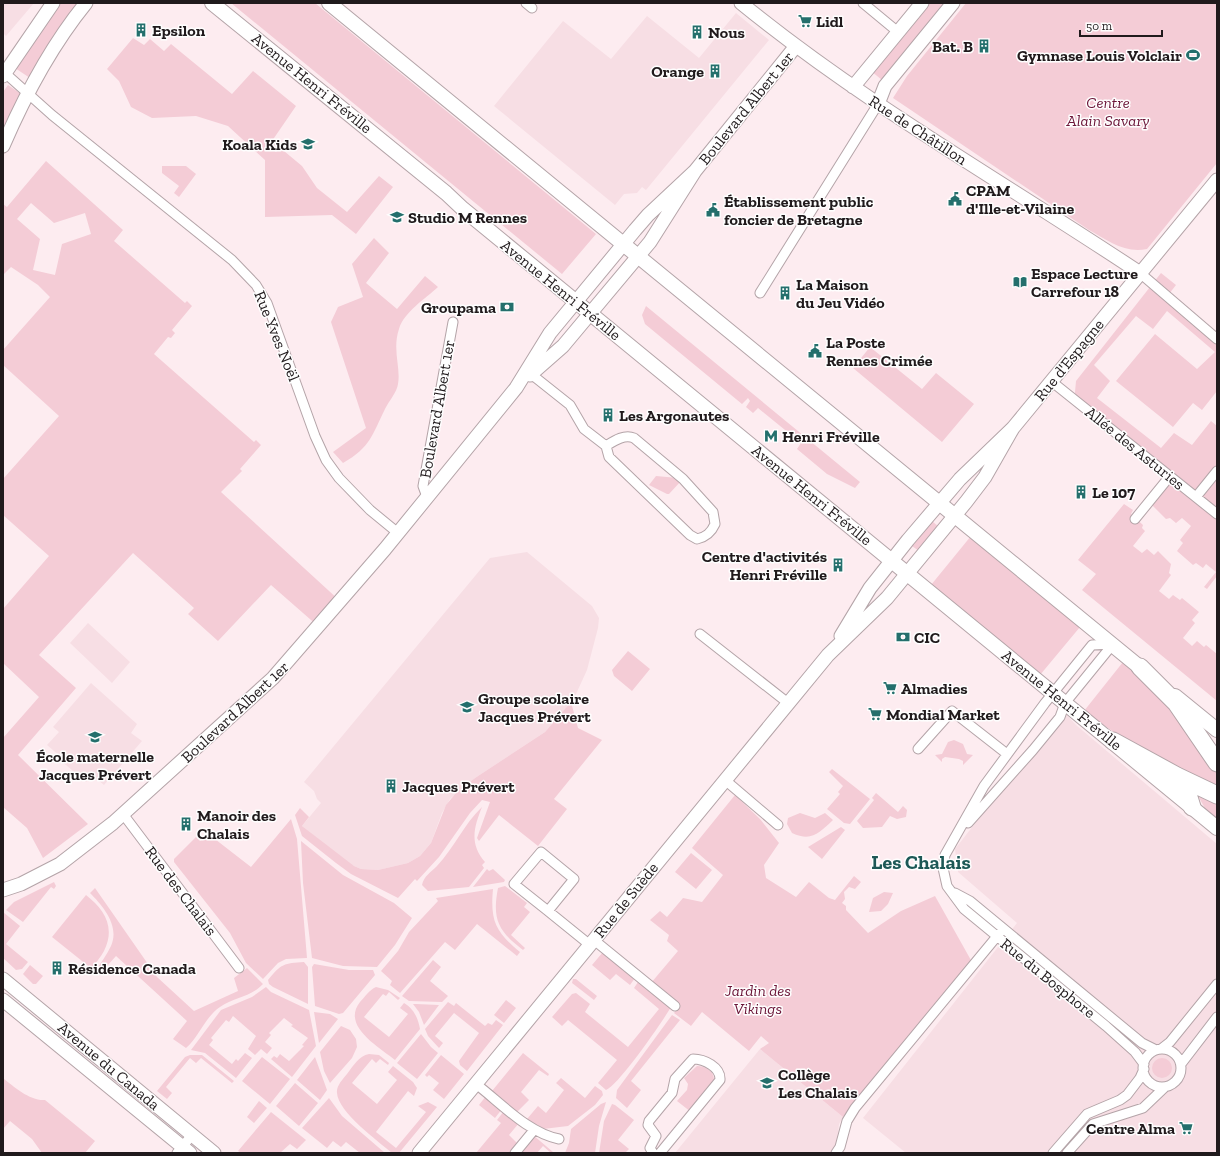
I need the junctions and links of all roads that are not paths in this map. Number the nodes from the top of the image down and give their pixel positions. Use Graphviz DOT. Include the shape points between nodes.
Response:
graph roads {
  1 [pos="53,3"];
  2 [pos="86,3"];
  3 [pos="212,3"];
  4 [pos="329,3"];
  5 [pos="742,3"];
  6 [pos="863,3"];
  7 [pos="922,3"];
  8 [pos="953,3"];
  9 [pos="898,32"];
  10 [pos="796,46"];
  11 [pos="4,71"];
  12 [pos="853,87"];
  13 [pos="27,92"];
  14 [pos="878,104"];
  15 [pos="3,146"];
  16 [pos="695,171"];
  17 [pos="1217,180"];
  18 [pos="624,243"];
  19 [pos="638,255"];
  20 [pos="1140,273"];
  21 [pos="760,293"];
  22 [pos="576,301"];
  23 [pos="590,313"];
  24 [pos="453,322"];
  25 [pos="1217,339"];
  26 [pos="531,374"];
  27 [pos="1051,381"];
  28 [pos="516,388"];
  29 [pos="1013,428"];
  30 [pos="606,446"];
  31 [pos="972,467"];
  32 [pos="1217,471"];
  33 [pos="1170,476"];
  34 [pos="985,477"];
  35 [pos="427,496"];
  36 [pos="1196,497"];
  37 [pos="940,502"];
  38 [pos="1217,514"];
  39 [pos="955,515"];
  40 [pos="1135,519"];
  41 [pos="398,533"];
  42 [pos="892,560"];
  43 [pos="907,573"];
  44 [pos="700,634"];
  45 [pos="1113,644"];
  46 [pos="834,648"];
  47 [pos="1140,667"];
  48 [pos="1053,693"];
  49 [pos="788,703"];
  50 [pos="1065,703"];
  51 [pos="1217,730"];
  52 [pos="1113,741"];
  53 [pos="918,748"];
  54 [pos="1007,754"];
  55 [pos="1217,763"];
  56 [pos="1177,776"];
  57 [pos="725,780"];
  58 [pos="1217,795"];
  59 [pos="1192,807"];
  60 [pos="123,814"];
  61 [pos="778,825"];
  62 [pos="1217,828"];
  63 [pos="957,835"];
  64 [pos="5,891"];
  65 [pos="952,891"];
  66 [pos="548,911"];
  67 [pos="1003,929"];
  68 [pos="997,937"];
  69 [pos="592,943"];
  70 [pos="239,968"];
  71 [pos="3,979"];
  72 [pos="1217,984"];
  73 [pos="3,1000"];
  74 [pos="675,1006"];
  75 [pos="1217,1017"];
  76 [pos="1158,1049"];
  77 [pos="1181,1064"];
  78 [pos="1144,1067"];
  79 [pos="476,1084"];
  80 [pos="1165,1087"];
  81 [pos="534,1130"];
  82 [pos="559,1140"];
  83 [pos="196,1144"];
  84 [pos="183,1151"];
  85 [pos="214,1153"];
  86 [pos="419,1153"];
  87 [pos="515,1153"];
  88 [pos="653,1153"];
  89 [pos="660,1153"];
  90 [pos="836,1153"];
  91 [pos="1053,1153"];
  92 [pos="1067,1153"];
  1 -- 11 [label="street"];
  2 -- 13 [label="street"];
  3 -- 22 [label="main road, Avenue Henri Fréville"];
  4 -- 18 [label="main road"];
  5 -- 10 [label="street, Rue de Châtillon"];
  6 -- 9 [label="street"];
  7 -- 9 [label="street"];
  8 -- 14 [label="street" via="885,86"];
  9 -- 12 [label="street"];
  10 -- 12 [label="street, Rue de Châtillon"];
  10 -- 16 [label="street, Boulevard Albert 1er"];
  11 -- 13 [label="street, Rue Yves Noël"];
  12 -- 14 [label="street, Rue de Châtillon"];
  13 -- 15 [label="street"];
  13 -- 41 [label="street, Rue Yves Noël" via="86,143 232,260 256,285 267,303 326,460 365,505"];
  14 -- 20 [label="street, Rue de Châtillon"];
  14 -- 21 [label="street"];
  16 -- 18 [label="street, Boulevard Albert 1er" via="648,215"];
  16 -- 19 [label="street, Boulevard Albert 1er" via="650,242"];
  17 -- 20 [label="street, Rue d'Espagne"];
  18 -- 19 [label="main road"];
  18 -- 22 [label="street, Boulevard Albert 1er"];
  19 -- 23 [label="street, Boulevard Albert 1er"];
  19 -- 37 [label="main road"];
  20 -- 25 [label="street"];
  20 -- 27 [label="street, Rue d'Espagne"];
  22 -- 23 [label="main road, Avenue Henri Fréville"];
  22 -- 28 [label="street, Boulevard Albert 1er" via="550,333"];
  23 -- 26 [label="street, Boulevard Albert 1er" via="563,346"];
  23 -- 42 [label="main road, Avenue Henri Fréville"];
  24 -- 35 [label="street, Boulevard Albert 1er" via="423,486"];
  26 -- 28 [label="street, Boulevard Albert 1er"];
  26 -- 30 [label="street" via="570,405 584,429"];
  27 -- 29 [label="street, Rue d'Espagne"];
  27 -- 33 [label="street, Allée des Asturies"];
  28 -- 35 [label="street, Boulevard Albert 1er"];
  29 -- 31 [label="street, Rue d'Espagne"];
  29 -- 34 [label="street, Rue d'Espagne"];
  30 -- 30 [label="street" via="624,437 634,438 683,479 711,510 715,521 710,532 696,539 690,535 609,457"];
  31 -- 34 [label="street"];
  31 -- 37 [label="street, Rue d'Espagne"];
  32 -- 36 [label="street"];
  33 -- 36 [label="street, Allée des Asturies"];
  33 -- 40 [label="street"];
  34 -- 39 [label="street, Rue d'Espagne"];
  35 -- 41 [label="street, Boulevard Albert 1er"];
  36 -- 38 [label="street, Allée des Asturies"];
  37 -- 39 [label="main road"];
  37 -- 42 [label="street"];
  39 -- 43 [label="street"];
  39 -- 45 [label="main road"];
  41 -- 60 [label="street, Boulevard Albert 1er" via="273,678"];
  42 -- 43 [label="main road, Avenue Henri Fréville"];
  42 -- 46 [label="street, Rue de Suède" via="870,588"];
  43 -- 46 [label="street, Rue de Suède" via="887,598"];
  43 -- 48 [label="main road, Avenue Henri Fréville"];
  44 -- 49 [label="street"];
  45 -- 47 [label="main road"];
  45 -- 48 [label="street, Rue du Bosphore" via="1092,645"];
  45 -- 50 [label="street, Rue du Bosphore"];
  46 -- 49 [label="street, Rue de Suède"];
  47 -- 51 [label="main road"];
  47 -- 55 [label="highway" via="1176,703"];
  48 -- 50 [label="main road, Avenue Henri Fréville"];
  48 -- 54 [label="street, Rue du Bosphore"];
  49 -- 57 [label="street, Rue de Suède"];
  50 -- 52 [label="main road, Avenue Henri Fréville"];
  50 -- 63 [label="street, Rue du Bosphore" via="1060,717 1033,750"];
  52 -- 56 [label="highway"];
  52 -- 59 [label="main road, Avenue Henri Fréville"];
  53 -- 54 [label="street" via="952,711"];
  54 -- 63 [label="street, Rue du Bosphore" via="984,786"];
  56 -- 58 [label="highway"];
  56 -- 59 [label="highway" via="1187,791"];
  57 -- 61 [label="street"];
  57 -- 69 [label="street, Rue de Suède"];
  59 -- 62 [label="main road, Avenue Henri Fréville"];
  60 -- 64 [label="street, Boulevard Albert 1er" via="60,864"];
  60 -- 70 [label="street, Rue des Chalais"];
  63 -- 65 [label="street, Rue du Bosphore" via="945,854 943,868 947,886"];
  65 -- 67 [label="street, Rue du Bosphore" via="970,901"];
  65 -- 68 [label="street, Rue du Bosphore" via="964,909"];
  66 -- 66 [label="street" via="574,879 540,852 514,884"];
  66 -- 69 [label="street"];
  67 -- 68 [label="street"];
  67 -- 76 [label="street, Rue du Bosphore" via="1142,1043"];
  68 -- 78 [label="street, Rue du Bosphore" via="1106,1026 1135,1052"];
  68 -- 90 [label="street" via="855,1108"];
  69 -- 74 [label="street"];
  69 -- 79 [label="street, Rue de Suède"];
  71 -- 83 [label="street, Avenue du Canada"];
  72 -- 76 [label="street" via="1170,1042"];
  73 -- 84 [label="street, Avenue du Canada"];
  75 -- 77 [label="street"];
  76 -- 77 [label="street" via="1169,1050"];
  76 -- 78 [label="street" via="1148,1056"];
  77 -- 80 [label="street" via="1179,1076"];
  78 -- 80 [label="street" via="1151,1083"];
  78 -- 91 [label="street" via="1140,1078 1126,1095 1087,1114"];
  79 -- 81 [label="street"];
  79 -- 86 [label="street, Rue de Suède"];
  80 -- 92 [label="street" via="1143,1108 1092,1124"];
  81 -- 82 [label="street"];
  81 -- 87 [label="street"];
  83 -- 84 [label="street"];
  83 -- 85 [label="street, Avenue du Canada"];
  88 -- 89 [label="street" via="650,1148 656,1136 648,1125 649,1121 672,1093 675,1080 688,1063 693,1059 703,1060 714,1067 720,1080"];
}
